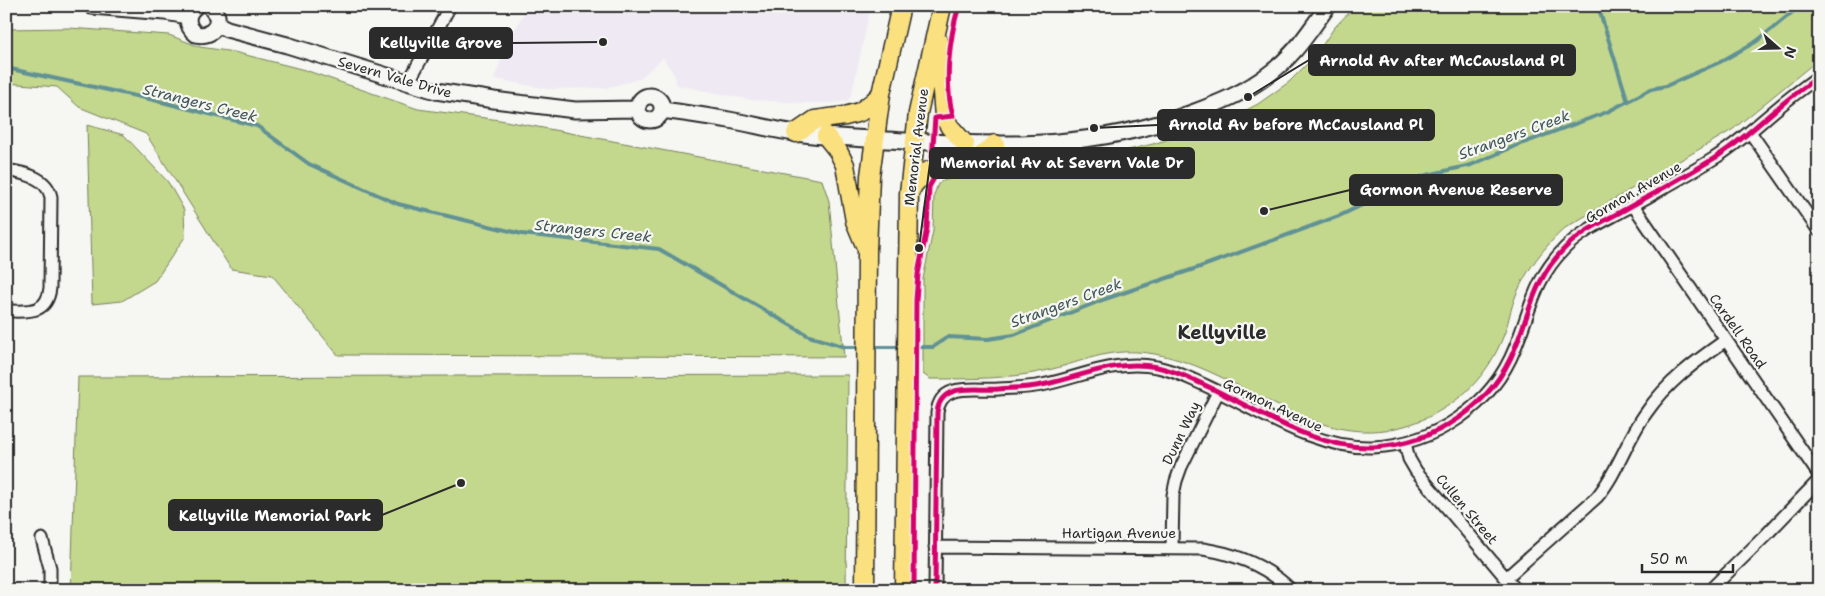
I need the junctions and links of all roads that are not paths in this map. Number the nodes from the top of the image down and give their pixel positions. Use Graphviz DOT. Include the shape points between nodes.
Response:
graph roads {
  1 [pos="92,6"];
  2 [pos="210,6"];
  3 [pos="450,6"];
  4 [pos="901,6"];
  5 [pos="942,6"];
  6 [pos="1328,6"];
  7 [pos="192,11"];
  8 [pos="217,24"];
  9 [pos="936,28"];
  10 [pos="1819,76"];
  11 [pos="408,83"];
  12 [pos="880,94"];
  13 [pos="1750,132"];
  14 [pos="796,133"];
  15 [pos="826,136"];
  16 [pos="875,140"];
  17 [pos="914,142"];
  18 [pos="965,144"];
  19 [pos="995,144"];
  20 [pos="6,170"];
  21 [pos="909,193"];
  22 [pos="1633,205"];
  23 [pos="1819,232"];
  24 [pos="867,250"];
  25 [pos="6,311"];
  26 [pos="1726,340"];
  27 [pos="1218,392"];
  28 [pos="1404,443"];
  29 [pos="1819,475"];
  30 [pos="1819,480"];
  31 [pos="42,540"];
  32 [pos="935,547"];
  33 [pos="1172,548"];
  34 [pos="1506,578"];
  35 [pos="50,590"];
  36 [pos="865,590"];
  37 [pos="904,590"];
  38 [pos="935,590"];
  39 [pos="1291,590"];
  40 [pos="1516,590"];
  41 [pos="1710,590"];
  1 -- 7 [label="street"];
  2 -- 8 [label="street" via="216,12"];
  3 -- 11 [label="street"];
  4 -- 12 [label="main road"];
  5 -- 9 [label="main road, Memorial Avenue"];
  6 -- 19 [label="street" via="1306,38 1279,66 1224,101 1159,124 1096,138 1046,144"];
  7 -- 8 [label="street" via="188,24 196,34 209,34"];
  8 -- 11 [label="street, Severn Vale Drive"];
  9 -- 17 [label="main road, Memorial Avenue"];
  9 -- 18 [label="main road" via="944,117"];
  10 -- 13 [label="street, Gormon Avenue"];
  11 -- 14 [label="street, Severn Vale Drive" via="486,99 575,110 637,109 640,116 651,120 662,110"];
  12 -- 14 [label="main road" via="860,112 815,120"];
  12 -- 16 [label="main road"];
  13 -- 22 [label="street, Gormon Avenue" via="1716,158"];
  13 -- 23 [label="street"];
  14 -- 15 [label="street"];
  15 -- 16 [label="street"];
  15 -- 24 [label="main road" via="845,165 855,221"];
  16 -- 17 [label="street"];
  16 -- 24 [label="main road"];
  17 -- 18 [label="street"];
  17 -- 21 [label="main road, Memorial Avenue"];
  18 -- 19 [label="street"];
  19 -- 21 [label="main road" via="979,158 926,172"];
  20 -- 25 [label="street" via="39,180 47,186 51,197 48,299 35,310"];
  21 -- 37 [label="main road, Memorial Avenue"];
  22 -- 26 [label="street, Cardell Road"];
  22 -- 28 [label="street, Gormon Avenue" via="1579,236 1552,263 1533,294 1507,364 1478,403 1437,431"];
  24 -- 36 [label="main road"];
  26 -- 29 [label="street, Cardell Road"];
  26 -- 34 [label="street" via="1666,387 1645,413 1608,483 1597,497"];
  27 -- 28 [label="street, Gormon Avenue" via="1320,440 1354,447"];
  27 -- 32 [label="street, Gormon Avenue" via="1170,370 1128,365 1105,367 1034,386 955,390 946,394 939,402 937,413"];
  27 -- 33 [label="street, Dunn Way" via="1176,481"];
  28 -- 34 [label="street, Cullen Street" via="1416,471"];
  30 -- 41 [label="street"];
  31 -- 35 [label="street" via="50,568"];
  32 -- 33 [label="street, Hartigan Avenue"];
  32 -- 38 [label="street, Gormon Avenue"];
  33 -- 39 [label="street, Hartigan Avenue" via="1203,549 1245,559"];
  34 -- 40 [label="street, Cullen Street"];
}
